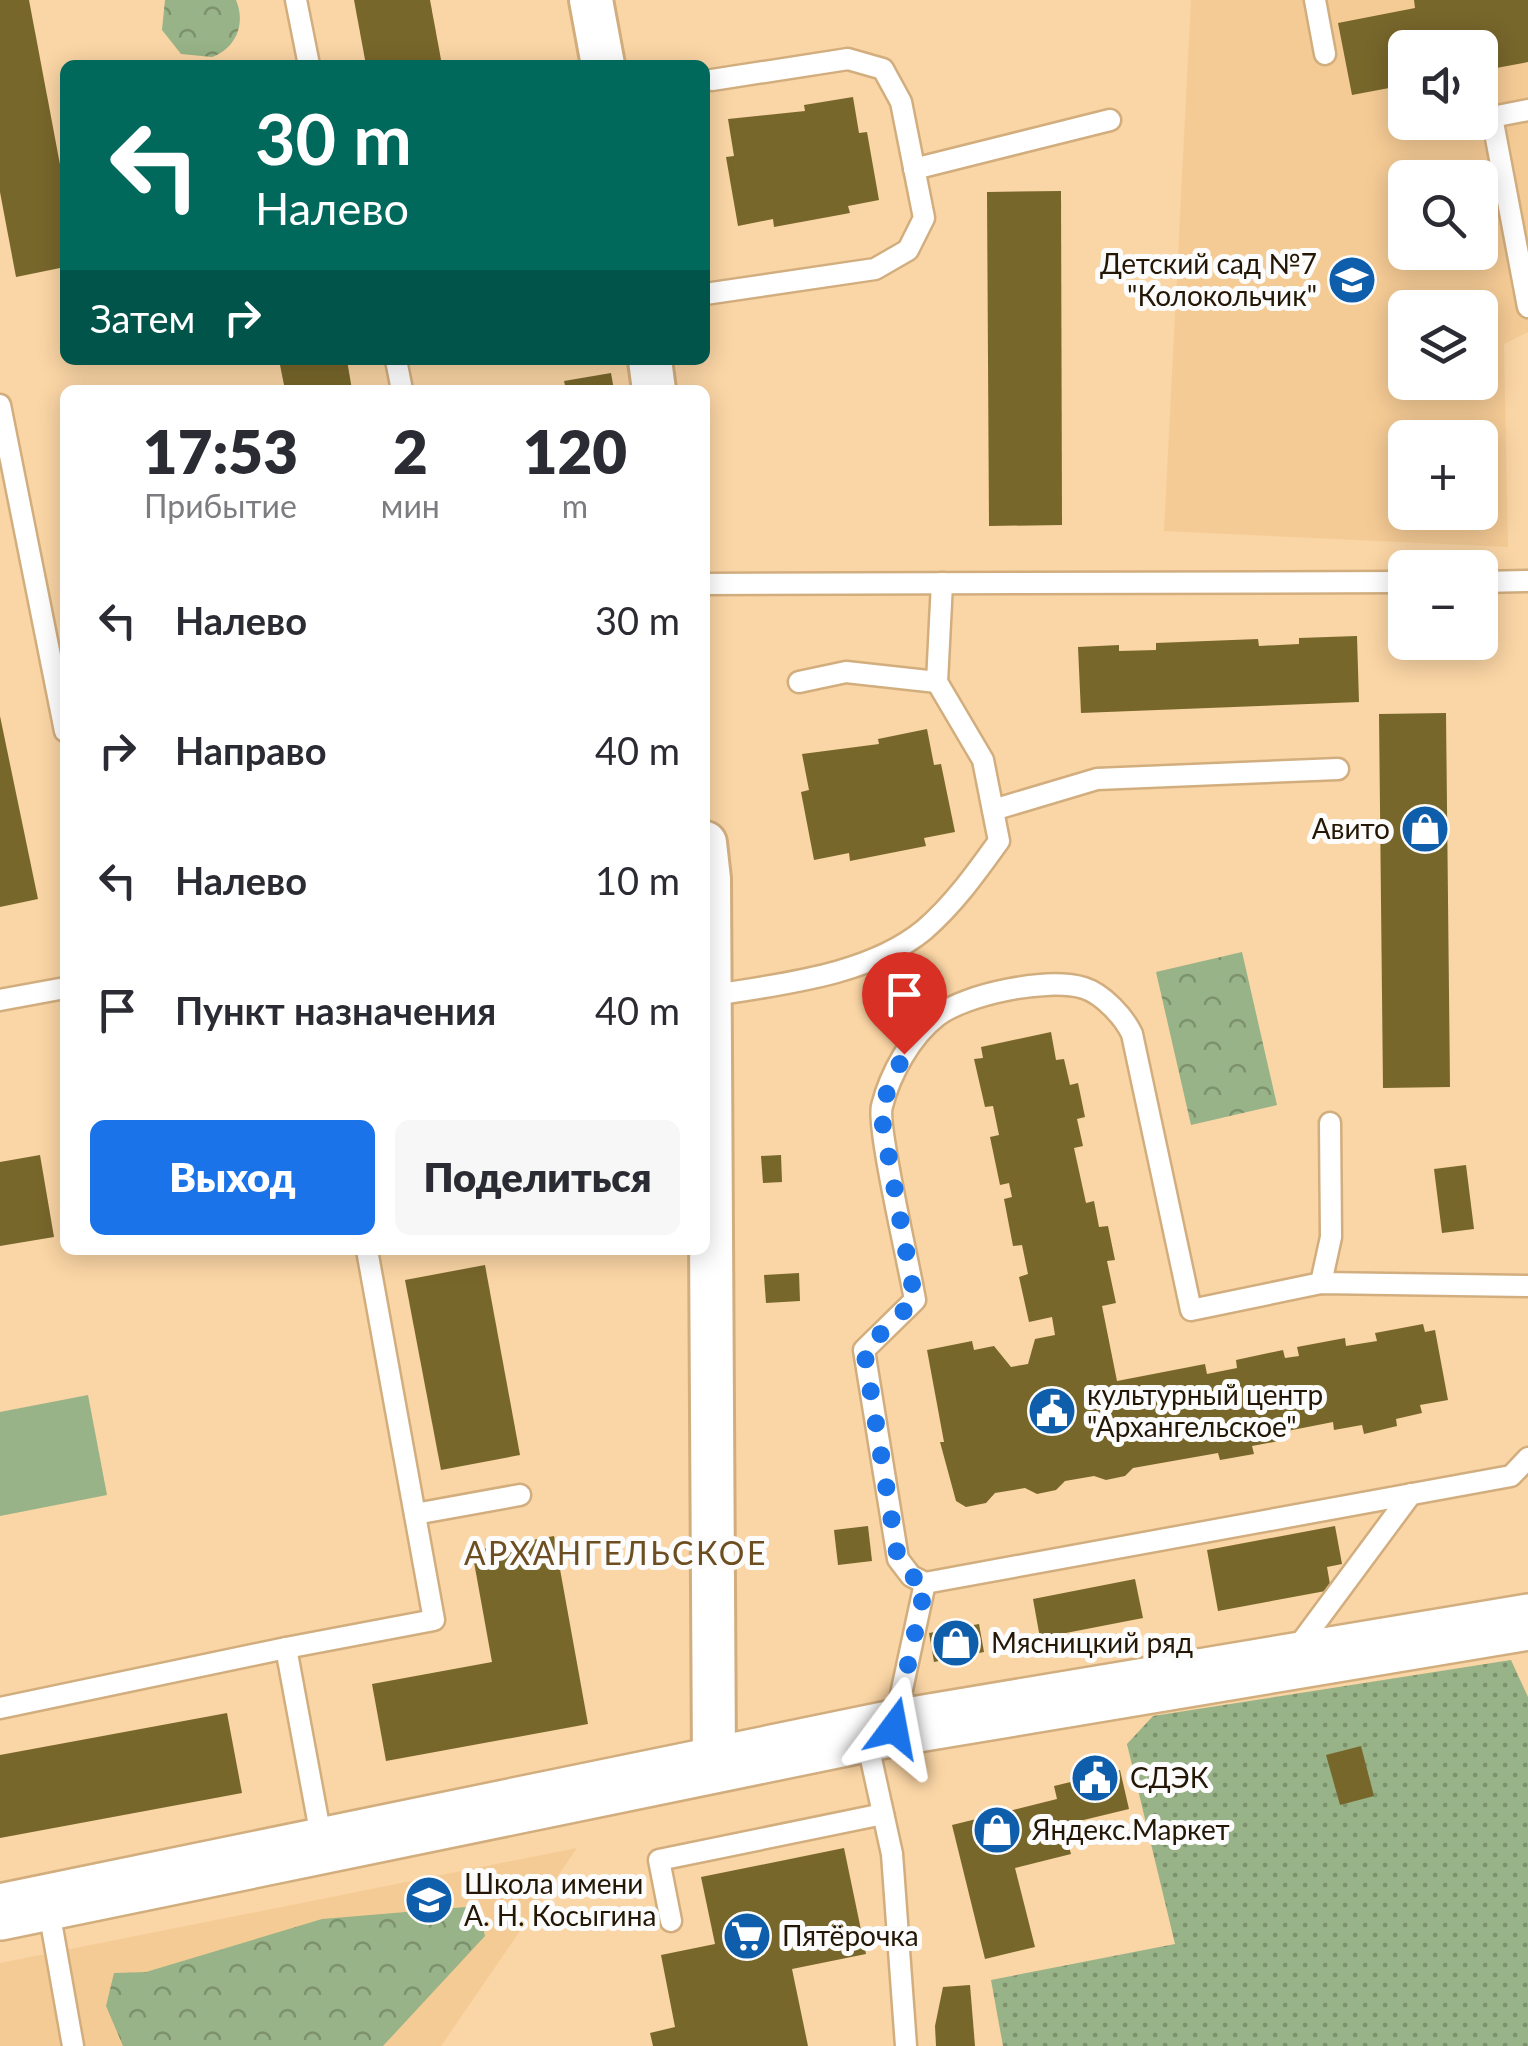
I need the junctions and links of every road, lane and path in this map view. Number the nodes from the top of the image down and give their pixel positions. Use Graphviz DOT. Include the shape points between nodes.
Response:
graph roads {
  1 [pos="296,0"];
  2 [pos="592,0"];
  3 [pos="1315,0"];
  4 [pos="1325,54"];
  5 [pos="308,60"];
  6 [pos="601,60"];
  7 [pos="712,80"];
  8 [pos="1528,110"];
  9 [pos="1110,120"];
  10 [pos="914,169"];
  11 [pos="710,293"];
  12 [pos="1528,307"];
  13 [pos="0,405"];
  14 [pos="1528,581"];
  15 [pos="1388,582"];
  16 [pos="1498,582"];
  17 [pos="710,584"];
  18 [pos="942,584"];
  19 [pos="798,682"];
  20 [pos="937,682"];
  21 [pos="60,706"];
  22 [pos="1338,769"];
  23 [pos="992,810"];
  24 [pos="60,989"];
  25 [pos="710,996"];
  26 [pos="0,1000"];
  27 [pos="1330,1123"];
  28 [pos="367,1255"];
  29 [pos="709,1255"];
  30 [pos="1320,1283"];
  31 [pos="1528,1286"];
  32 [pos="1528,1458"];
  33 [pos="1411,1494"];
  34 [pos="520,1496"];
  35 [pos="414,1514"];
  36 [pos="926,1583"];
  37 [pos="1528,1622"];
  38 [pos="286,1648"];
  39 [pos="1287,1662"];
  40 [pos="0,1708"];
  41 [pos="880,1731"];
  42 [pos="714,1763"];
  43 [pos="883,1814"];
  44 [pos="323,1846"];
  45 [pos="24,1908"];
  46 [pos="672,1921"];
  47 [pos="73,2046"];
  48 [pos="906,2046"];
  1 -- 5 [label="lane"];
  2 -- 6 [label="street"];
  3 -- 4 [label="lane"];
  7 -- 10 [label="lane" via="848,58 883,69 901,102"];
  8 -- 12 [label="lane" via="1492,116"];
  9 -- 10 [label="lane"];
  10 -- 11 [label="lane" via="924,218 908,250 875,269"];
  13 -- 21 [label="lane"];
  14 -- 16 [label="lane"];
  15 -- 18 [label="lane"];
  17 -- 18 [label="lane"];
  18 -- 20 [label="lane"];
  19 -- 20 [label="lane" via="846,672"];
  20 -- 23 [label="lane" via="983,760"];
  22 -- 23 [label="lane" via="1097,779"];
  23 -- 25 [label="lane" via="999,841 960,895 921,932 865,960 794,982"];
  24 -- 26 [label="lane"];
  27 -- 30 [label="lane" via="1332,1237"];
  28 -- 35 [label="lane"];
  29 -- 42 [label="street"];
  30 -- 31 [label="lane"];
  30 -- 36 [label="lane" via="1190,1310 1132,1034 1110,1005 1084,988 1031,986 962,1001 935,1017 904,1054 880,1109 915,1300 864,1350 898,1559"];
  32 -- 33 [label="lane" via="1511,1476"];
  33 -- 36 [label="lane"];
  33 -- 39 [label="lane"];
  34 -- 35 [label="lane"];
  35 -- 38 [label="lane" via="434,1620"];
  36 -- 41 [label="lane"];
  37 -- 39 [label="street"];
  38 -- 40 [label="lane"];
  38 -- 44 [label="lane"];
  39 -- 41 [label="street"];
  41 -- 42 [label="street"];
  41 -- 43 [label="lane"];
  42 -- 44 [label="street"];
  43 -- 46 [label="lane" via="659,1860"];
  43 -- 48 [label="lane" via="892,1854"];
  44 -- 45 [label="street"];
  45 -- 47 [label="lane"];
}
